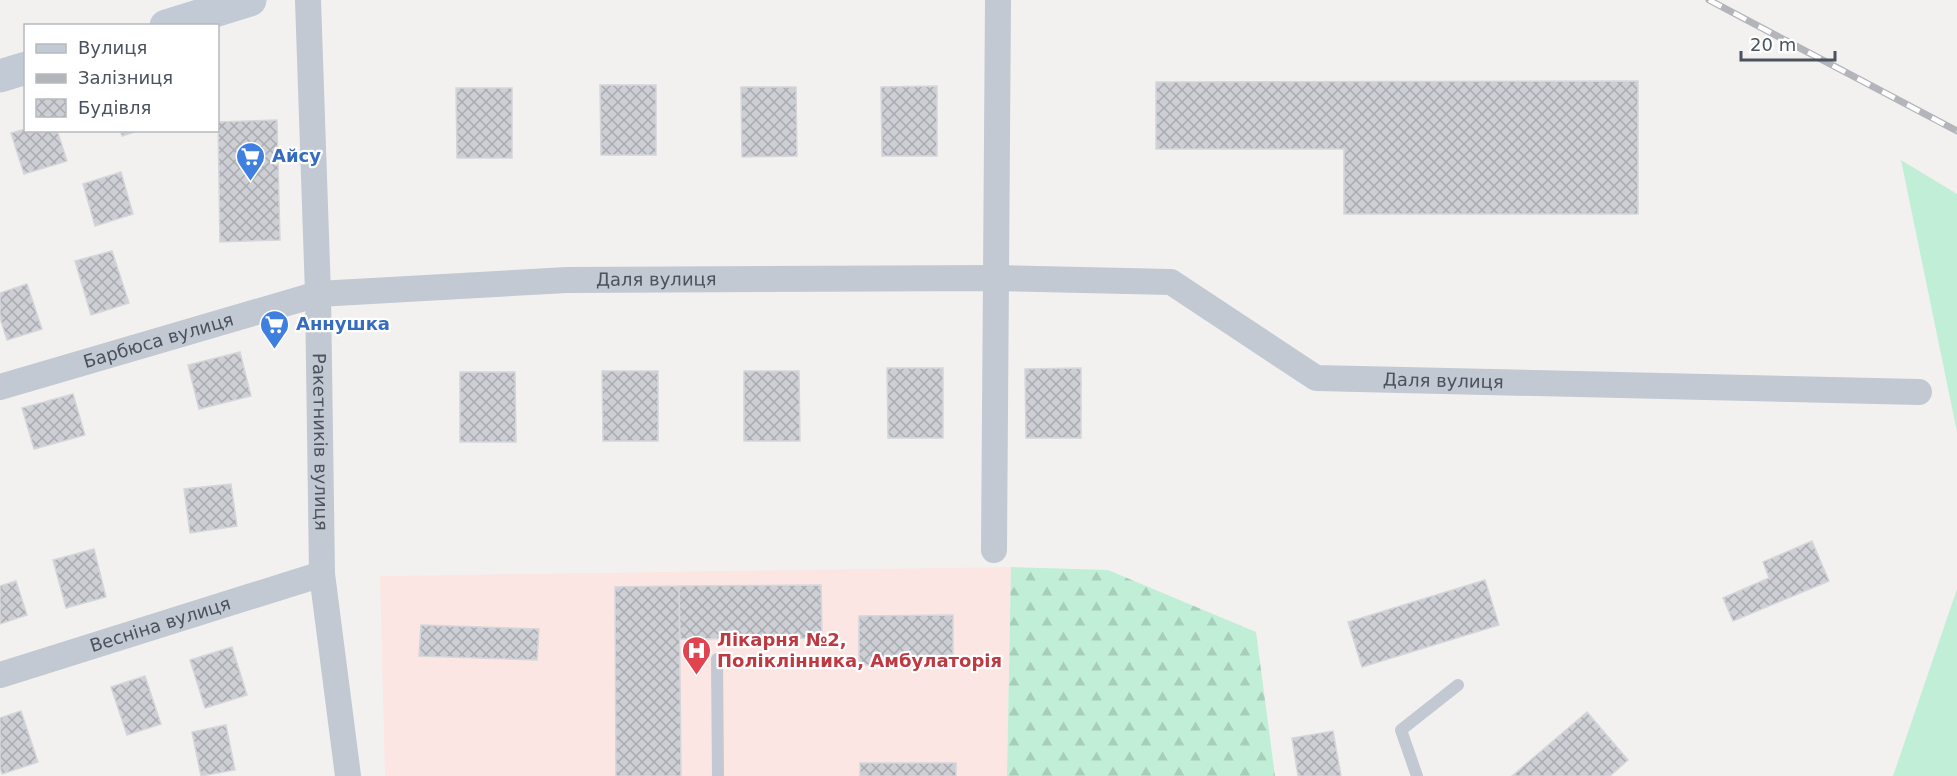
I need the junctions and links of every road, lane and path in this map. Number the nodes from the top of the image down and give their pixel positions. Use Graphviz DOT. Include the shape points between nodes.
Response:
graph roads {
  1 [pos="250,0"];
  2 [pos="308,0"];
  3 [pos="998,0"];
  4 [pos="172,24"];
  5 [pos="24,69"];
  6 [pos="0,76"];
  7 [pos="997,278"];
  8 [pos="318,294"];
  9 [pos="0,387"];
  10 [pos="1919,392"];
  11 [pos="994,550"];
  12 [pos="322,574"];
  13 [pos="717,659"];
  14 [pos="0,675"];
  15 [pos="1458,685"];
  16 [pos="348,776"];
  17 [pos="718,776"];
  18 [pos="1416,776"];
  1 -- 4 [label="street"];
  2 -- 8 [label="street, Ракетників вулиця"];
  3 -- 7 [label="street"];
  5 -- 6 [label="street"];
  7 -- 8 [label="street, Даля вулиця" via="567,280"];
  7 -- 10 [label="street, Даля вулиця" via="1171,282 1316,378"];
  7 -- 11 [label="street"];
  8 -- 9 [label="street, Барбюса вулиця"];
  8 -- 12 [label="street, Ракетників вулиця"];
  12 -- 14 [label="street, Весніна вулиця"];
  12 -- 16 [label="street, Ракетників вулиця"];
  13 -- 17 [label="lane"];
  15 -- 18 [label="lane" via="1401,730"];
}
